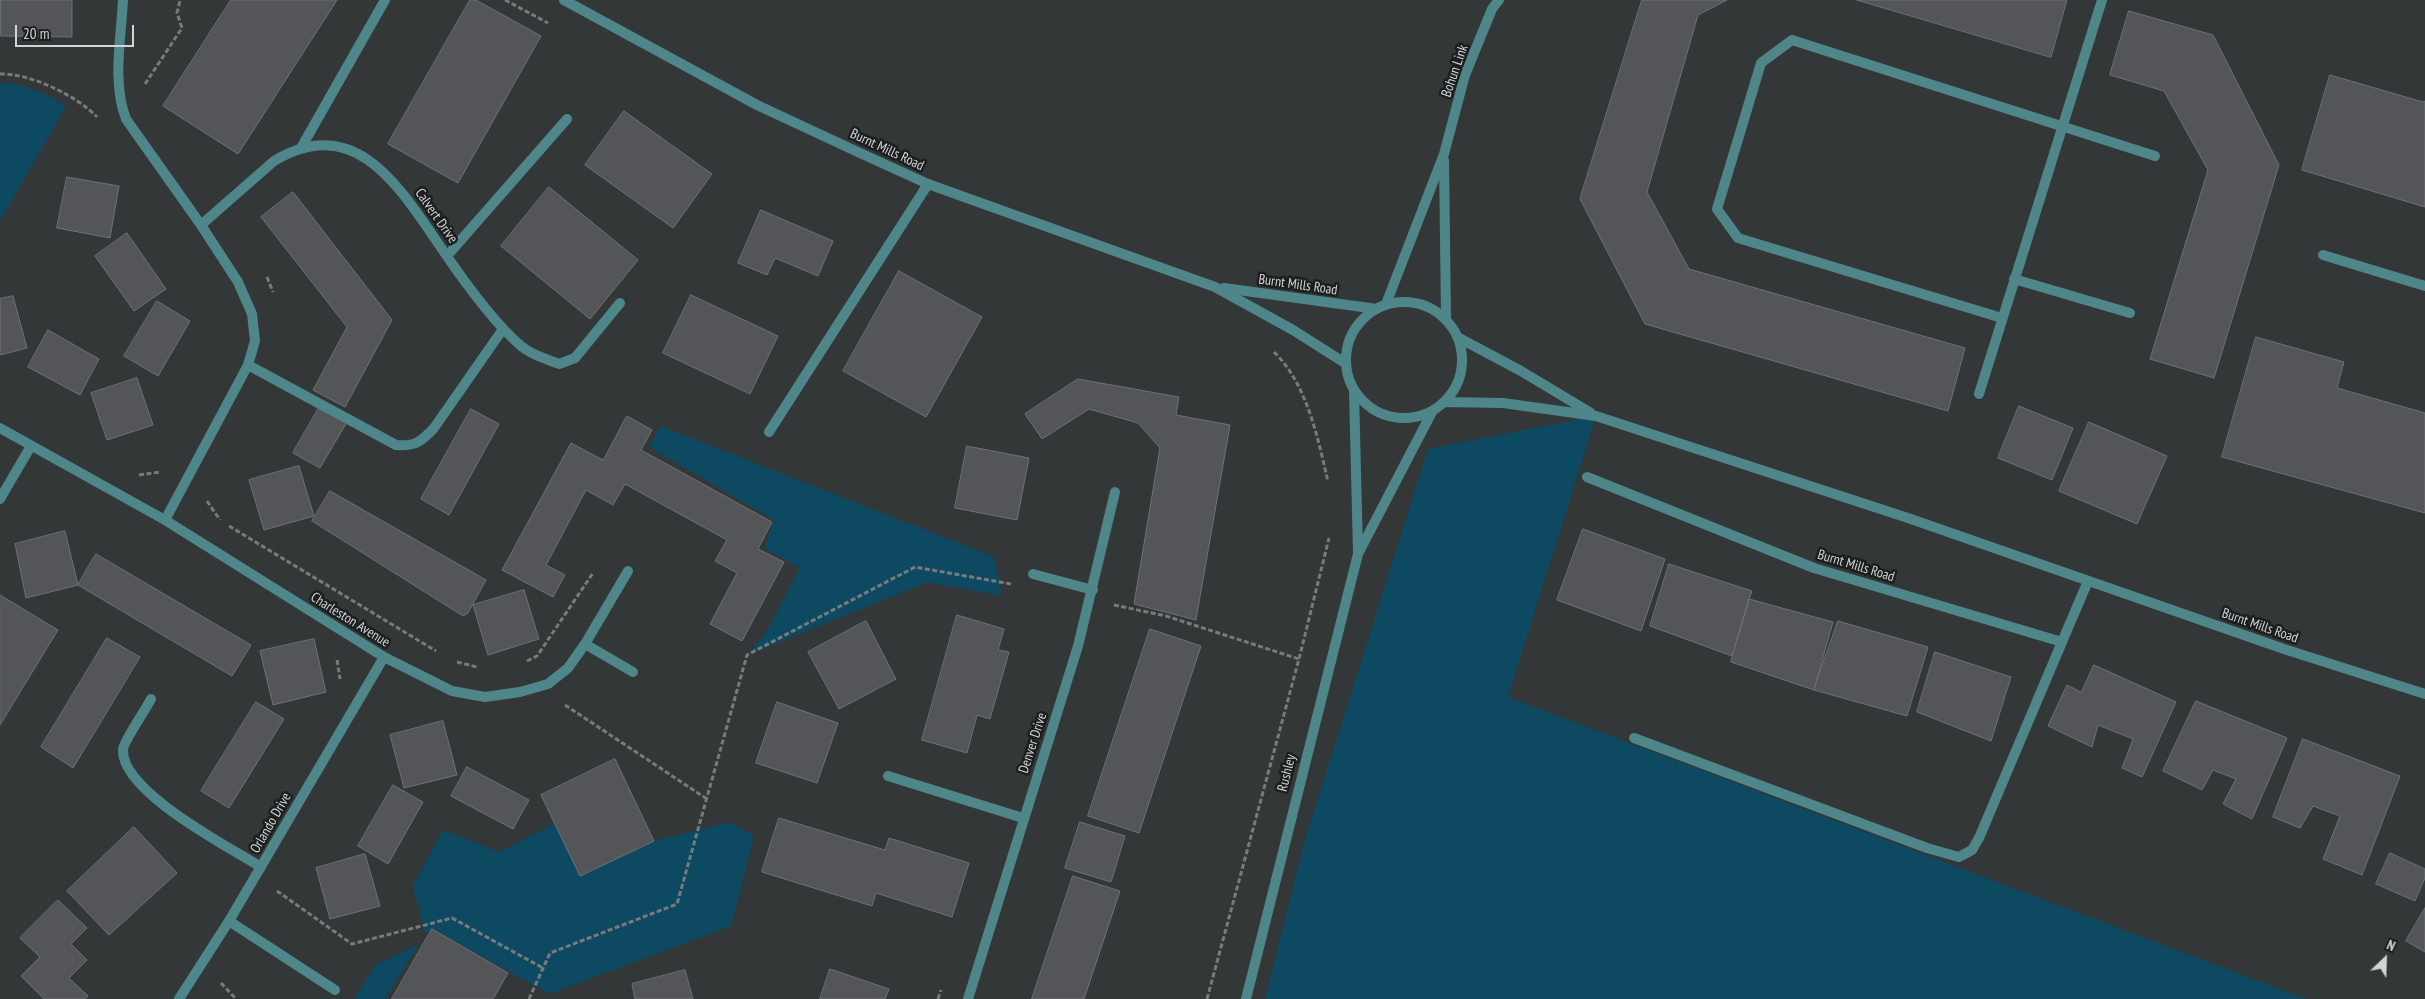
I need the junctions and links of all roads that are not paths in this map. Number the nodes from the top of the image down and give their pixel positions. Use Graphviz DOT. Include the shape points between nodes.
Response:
graph roads {
  1 [pos="123,0"];
  2 [pos="385,0"];
  3 [pos="564,0"];
  4 [pos="1499,0"];
  5 [pos="2102,0"];
  6 [pos="567,119"];
  7 [pos="2062,127"];
  8 [pos="301,148"];
  9 [pos="1444,154"];
  10 [pos="2155,156"];
  11 [pos="928,184"];
  12 [pos="201,225"];
  13 [pos="2323,255"];
  14 [pos="447,256"];
  15 [pos="2014,280"];
  16 [pos="2425,286"];
  17 [pos="1215,287"];
  18 [pos="620,304"];
  19 [pos="1381,306"];
  20 [pos="2130,313"];
  21 [pos="1446,318"];
  22 [pos="2002,318"];
  23 [pos="503,328"];
  24 [pos="1459,338"];
  25 [pos="1346,362"];
  26 [pos="248,365"];
  27 [pos="1354,391"];
  28 [pos="1979,394"];
  29 [pos="1445,402"];
  30 [pos="1432,412"];
  31 [pos="1596,416"];
  32 [pos="0,428"];
  33 [pos="769,432"];
  34 [pos="31,446"];
  35 [pos="1587,476"];
  36 [pos="1115,492"];
  37 [pos="0,499"];
  38 [pos="165,520"];
  39 [pos="1358,554"];
  40 [pos="628,571"];
  41 [pos="1033,574"];
  42 [pos="2088,581"];
  43 [pos="1093,590"];
  44 [pos="2062,642"];
  45 [pos="585,644"];
  46 [pos="384,657"];
  47 [pos="633,672"];
  48 [pos="2425,694"];
  49 [pos="151,699"];
  50 [pos="1634,738"];
  51 [pos="888,776"];
  52 [pos="1024,818"];
  53 [pos="261,867"];
  54 [pos="230,921"];
  55 [pos="335,990"];
  56 [pos="178,999"];
  57 [pos="968,999"];
  58 [pos="1246,999"];
  1 -- 12 [label="street" via="118,85 120,103 126,119"];
  2 -- 8 [label="street"];
  3 -- 11 [label="street, Burnt Mills Road" via="757,105"];
  4 -- 9 [label="street, Bohun Link" via="1492,9 1465,75"];
  5 -- 7 [label="street"];
  6 -- 14 [label="street"];
  7 -- 10 [label="street"];
  7 -- 15 [label="street"];
  7 -- 22 [label="street" via="1792,40 1761,63 1717,209 1738,238"];
  8 -- 12 [label="street, Calvert Drive" via="274,161"];
  8 -- 14 [label="street, Calvert Drive" via="325,145 352,150 377,164 397,184"];
  9 -- 19 [label="street"];
  9 -- 21 [label="street"];
  11 -- 17 [label="street, Burnt Mills Road"];
  11 -- 33 [label="street"];
  12 -- 26 [label="street" via="238,282 252,314 254,340"];
  13 -- 16 [label="street"];
  14 -- 23 [label="street, Calvert Drive"];
  15 -- 20 [label="street"];
  15 -- 22 [label="street"];
  17 -- 19 [label="street, Burnt Mills Road"];
  17 -- 25 [label="street, Burnt Mills Road"];
  18 -- 23 [label="street, Calvert Drive" via="575,358 559,364 522,348"];
  19 -- 21 [label="street" via="1406,301 1425,304"];
  19 -- 25 [label="street" via="1365,315 1352,332"];
  21 -- 24 [label="street"];
  22 -- 28 [label="street"];
  23 -- 26 [label="street" via="434,428 421,442 409,446 396,445"];
  24 -- 29 [label="street" via="1463,364 1457,385"];
  24 -- 31 [label="street, Burnt Mills Road"];
  25 -- 27 [label="street"];
  26 -- 38 [label="street"];
  27 -- 30 [label="street" via="1368,406 1386,416 1410,418"];
  27 -- 39 [label="street, Rushley"];
  29 -- 30 [label="street"];
  29 -- 31 [label="street, Burnt Mills Road" via="1503,403"];
  30 -- 39 [label="street, Rushley"];
  31 -- 42 [label="street, Burnt Mills Road"];
  32 -- 34 [label="street, Charleston Avenue"];
  34 -- 37 [label="street"];
  34 -- 38 [label="street, Charleston Avenue"];
  35 -- 44 [label="street, Burnt Mills Road" via="1814,568"];
  36 -- 43 [label="street, Denver Drive"];
  38 -- 46 [label="street, Charleston Avenue"];
  39 -- 58 [label="street, Rushley"];
  40 -- 45 [label="street, Charleston Avenue"];
  41 -- 43 [label="street"];
  42 -- 44 [label="street"];
  42 -- 48 [label="street, Burnt Mills Road"];
  43 -- 52 [label="street, Denver Drive"];
  44 -- 50 [label="street" via="1979,838 1972,850 1959,857 1927,848"];
  45 -- 46 [label="street, Charleston Avenue" via="568,668 548,684 485,697 452,691"];
  45 -- 47 [label="street"];
  46 -- 53 [label="street, Orlando Drive"];
  49 -- 53 [label="street" via="123,748 125,766 159,803"];
  51 -- 52 [label="street"];
  52 -- 57 [label="street, Denver Drive"];
  53 -- 54 [label="street, Orlando Drive"];
  54 -- 55 [label="street"];
  54 -- 56 [label="street, Orlando Drive"];
}
